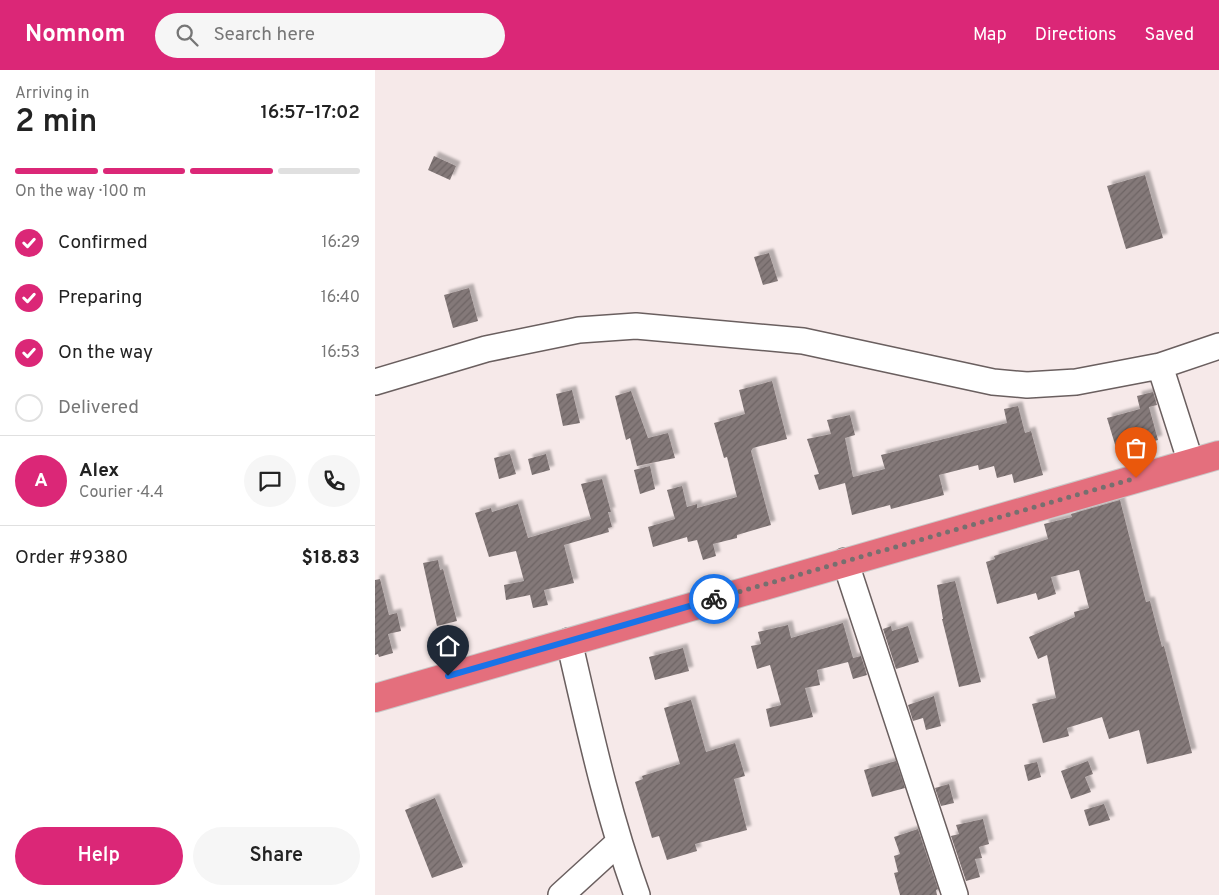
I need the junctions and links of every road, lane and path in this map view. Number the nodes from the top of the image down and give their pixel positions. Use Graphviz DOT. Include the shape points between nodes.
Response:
graph roads {
  1 [pos="1219,346"];
  2 [pos="1160,366"];
  3 [pos="375,382"];
  4 [pos="1219,455"];
  5 [pos="1191,463"];
  6 [pos="845,561"];
  7 [pos="569,641"];
  8 [pos="375,698"];
  9 [pos="619,844"];
  10 [pos="561,895"];
  11 [pos="637,895"];
  12 [pos="955,895"];
  1 -- 2 [label="street"];
  2 -- 3 [label="street" via="1076,382 1027,385 993,382 803,341 636,326 579,330 487,348"];
  2 -- 5 [label="street"];
  4 -- 5 [label="highway"];
  5 -- 6 [label="highway"];
  6 -- 7 [label="highway"];
  6 -- 12 [label="street"];
  7 -- 8 [label="highway"];
  7 -- 9 [label="street"];
  9 -- 10 [label="street"];
  9 -- 11 [label="street"];
}
